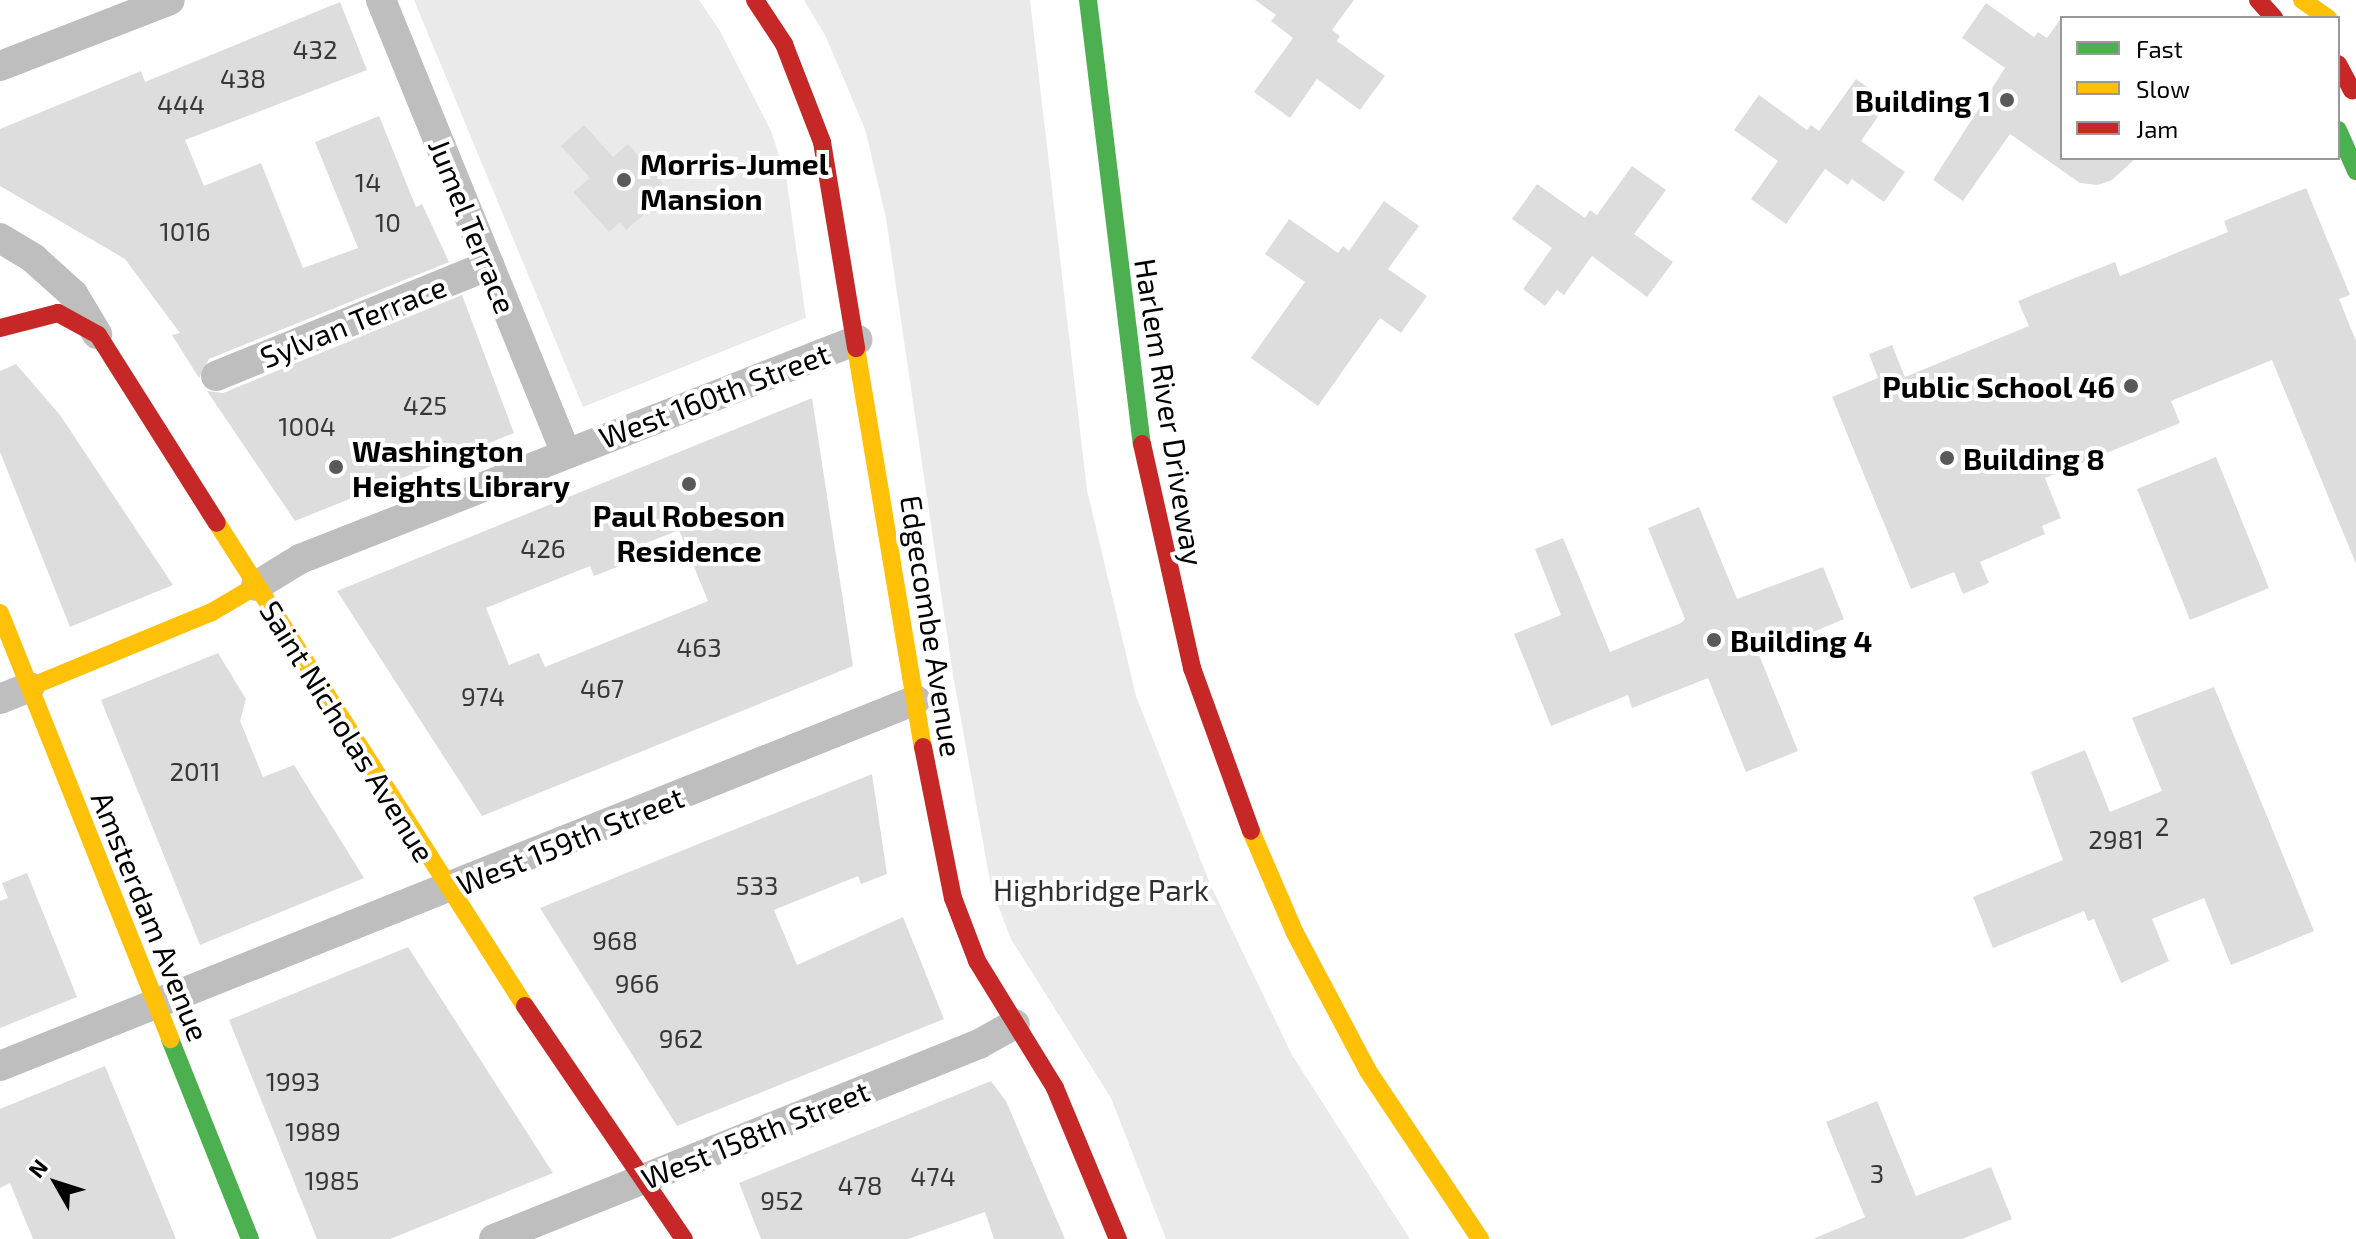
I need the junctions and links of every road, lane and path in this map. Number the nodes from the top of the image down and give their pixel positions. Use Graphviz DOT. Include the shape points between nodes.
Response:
graph roads {
  1 [pos="170,0"];
  2 [pos="381,0"];
  3 [pos="755,0"];
  4 [pos="1088,0"];
  5 [pos="2258,0"];
  6 [pos="2300,0"];
  7 [pos="2272,16"];
  8 [pos="2325,16"];
  9 [pos="0,66"];
  10 [pos="2340,69"];
  11 [pos="2349,94"];
  12 [pos="2340,135"];
  13 [pos="2356,171"];
  14 [pos="0,238"];
  15 [pos="489,265"];
  16 [pos="0,328"];
  17 [pos="98,335"];
  18 [pos="857,340"];
  19 [pos="216,376"];
  20 [pos="565,452"];
  21 [pos="256,586"];
  22 [pos="0,613"];
  23 [pos="30,687"];
  24 [pos="0,699"];
  25 [pos="916,700"];
  26 [pos="449,889"];
  27 [pos="155,1003"];
  28 [pos="1015,1024"];
  29 [pos="0,1066"];
  30 [pos="639,1180"];
  31 [pos="250,1239"];
  32 [pos="494,1239"];
  33 [pos="684,1239"];
  34 [pos="1118,1239"];
  35 [pos="1480,1239"];
  1 -- 9 [label="street"];
  2 -- 15 [label="street, Jumel Terrace"];
  3 -- 18 [label="main road, Edgecombe Avenue" via="784,44 822,142"];
  4 -- 35 [label="main road, Harlem River Driveway" via="1143,456 1168,581 1205,709 1266,869 1327,997 1391,1107"];
  5 -- 7 [label="main road"];
  6 -- 8 [label="main road"];
  10 -- 11 [label="main road"];
  12 -- 13 [label="main road"];
  14 -- 17 [label="street, Saint Nicholas Avenue" via="33,258 73,294"];
  15 -- 19 [label="street, Sylvan Terrace"];
  15 -- 20 [label="street, Jumel Terrace"];
  16 -- 17 [label="main road" via="58,313"];
  17 -- 21 [label="main road, Saint Nicholas Avenue"];
  18 -- 20 [label="street, West 160th Street"];
  18 -- 25 [label="main road, Edgecombe Avenue"];
  20 -- 21 [label="street, West 160th Street" via="300,559"];
  21 -- 23 [label="main road, West 160th Street" via="212,612"];
  21 -- 26 [label="main road, Saint Nicholas Avenue"];
  22 -- 23 [label="main road, Amsterdam Avenue"];
  23 -- 24 [label="street, West 160th Street"];
  23 -- 27 [label="main road, Amsterdam Avenue"];
  25 -- 26 [label="street, West 159th Street"];
  25 -- 28 [label="main road, Edgecombe Avenue" via="953,898 977,961"];
  26 -- 27 [label="street, West 159th Street"];
  26 -- 30 [label="main road, Saint Nicholas Avenue"];
  27 -- 29 [label="street, West 159th Street"];
  27 -- 31 [label="main road, Amsterdam Avenue"];
  28 -- 30 [label="street, West 158th Street" via="979,1044"];
  28 -- 34 [label="main road, Edgecombe Avenue" via="1055,1088"];
  30 -- 32 [label="street, West 158th Street"];
  30 -- 33 [label="main road, Saint Nicholas Avenue"];
}
